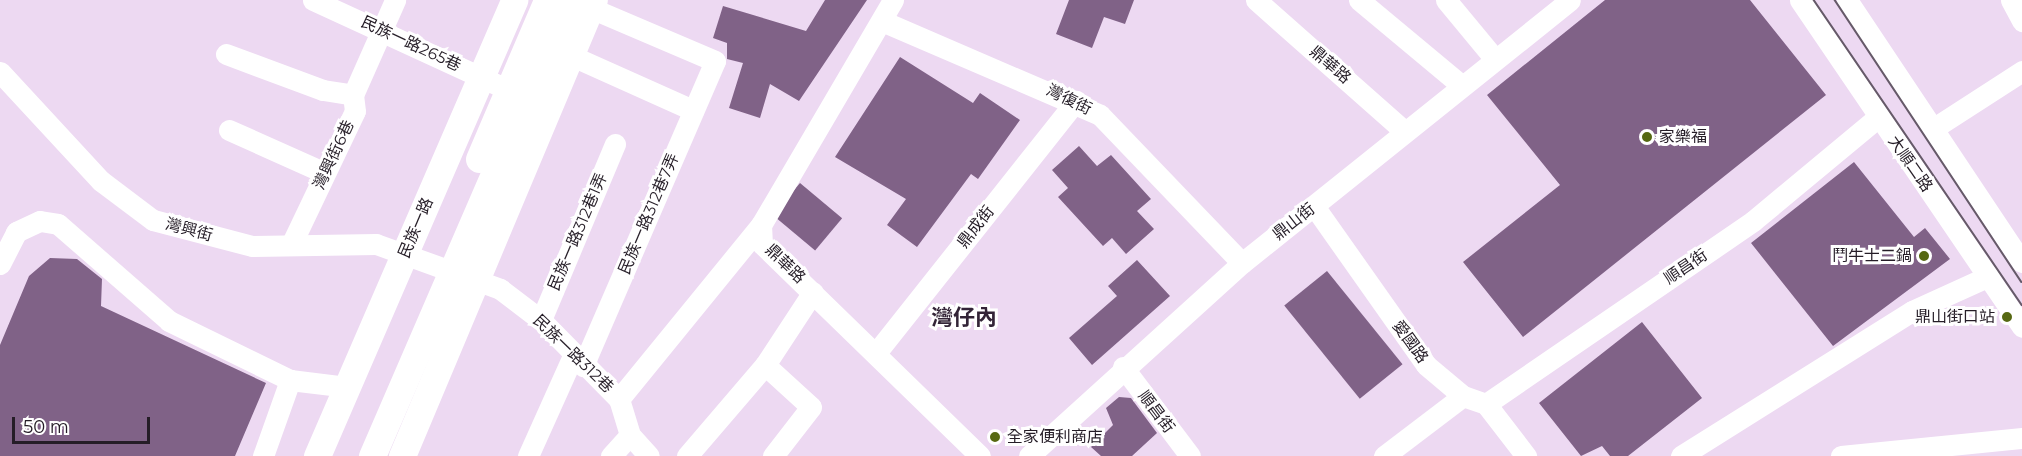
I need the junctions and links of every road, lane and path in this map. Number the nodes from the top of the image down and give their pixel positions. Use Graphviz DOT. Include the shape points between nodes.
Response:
graph roads {
  1 [pos="313,0"];
  2 [pos="396,0"];
  3 [pos="514,0"];
  4 [pos="547,0"];
  5 [pos="893,0"];
  6 [pos="1256,0"];
  7 [pos="1359,0"];
  8 [pos="1446,0"];
  9 [pos="1800,0"];
  10 [pos="1847,0"];
  11 [pos="2011,0"];
  12 [pos="585,3"];
  13 [pos="1558,4"];
  14 [pos="882,21"];
  15 [pos="2022,21"];
  16 [pos="383,31"];
  17 [pos="226,54"];
  18 [pos="572,56"];
  19 [pos="1494,58"];
  20 [pos="2022,71"];
  21 [pos="0,72"];
  22 [pos="481,76"];
  23 [pos="1461,85"];
  24 [pos="508,90"];
  25 [pos="354,95"];
  26 [pos="1076,100"];
  27 [pos="693,110"];
  28 [pos="1877,118"];
  29 [pos="1934,128"];
  30 [pos="229,130"];
  31 [pos="1404,131"];
  32 [pos="615,144"];
  33 [pos="325,173"];
  34 [pos="1314,207"];
  35 [pos="761,225"];
  36 [pos="291,245"];
  37 [pos="404,254"];
  38 [pos="2022,262"];
  39 [pos="1242,263"];
  40 [pos="0,264"];
  41 [pos="455,271"];
  42 [pos="1989,276"];
  43 [pos="813,292"];
  44 [pos="541,320"];
  45 [pos="2022,327"];
  46 [pos="876,353"];
  47 [pos="578,361"];
  48 [pos="765,365"];
  49 [pos="1124,367"];
  50 [pos="290,380"];
  51 [pos="347,387"];
  52 [pos="1463,396"];
  53 [pos="619,399"];
  54 [pos="1486,404"];
  55 [pos="630,435"];
  56 [pos="2022,438"];
  57 [pos="1845,455"];
  58 [pos="263,456"];
  59 [pos="317,456"];
  60 [pos="352,456"];
  61 [pos="372,456"];
  62 [pos="402,456"];
  63 [pos="528,456"];
  64 [pos="611,456"];
  65 [pos="649,456"];
  66 [pos="687,456"];
  67 [pos="772,456"];
  68 [pos="980,456"];
  69 [pos="1029,456"];
  70 [pos="1190,456"];
  71 [pos="1384,456"];
  72 [pos="1526,456"];
  73 [pos="1681,456"];
  1 -- 16 [label="street, 民族一路265巷"];
  2 -- 16 [label="street, 灣興街6巷"];
  3 -- 22 [label="main road, 民族一路"];
  4 -- 24 [label="main road, 民族一路"];
  5 -- 14 [label="street, 鼎華路"];
  6 -- 31 [label="street, 鼎華路"];
  7 -- 23 [label="street"];
  8 -- 19 [label="street"];
  9 -- 28 [label="street, 大順二路"];
  10 -- 29 [label="street"];
  11 -- 15 [label="street"];
  12 -- 18 [label="main road, 民族一路"];
  12 -- 27 [label="street, 民族一路312巷7弄" via="715,61"];
  12 -- 41 [label="main road, 民族一路"];
  13 -- 19 [label="street, 鼎山街"];
  14 -- 26 [label="street, 灣復街"];
  14 -- 35 [label="street, 鼎華路"];
  16 -- 22 [label="street, 民族一路265巷"];
  16 -- 25 [label="street, 灣興街6巷"];
  17 -- 25 [label="street" via="323,90"];
  18 -- 27 [label="street"];
  18 -- 41 [label="main road, 民族一路"];
  19 -- 23 [label="street, 鼎山街"];
  20 -- 29 [label="street"];
  21 -- 36 [label="street, 灣興街" via="129,206 188,232 252,246"];
  22 -- 24 [label="street, 民族一路265巷"];
  22 -- 37 [label="main road, 民族一路"];
  23 -- 31 [label="street, 鼎山街"];
  24 -- 41 [label="main road, 民族一路"];
  25 -- 33 [label="street, 灣興街6巷" via="355,111"];
  26 -- 39 [label="street, 灣復街" via="1100,115"];
  26 -- 46 [label="street, 鼎成街"];
  27 -- 47 [label="street, 民族一路312巷7弄"];
  28 -- 42 [label="street, 大順二路"];
  28 -- 54 [label="street, 順昌街" via="1753,220"];
  29 -- 38 [label="street"];
  30 -- 33 [label="street"];
  31 -- 34 [label="street, 鼎山街"];
  32 -- 44 [label="street, 民族一路312巷1弄"];
  33 -- 36 [label="street, 灣興街6巷"];
  34 -- 39 [label="street, 鼎山街"];
  34 -- 52 [label="street, 愛國路" via="1426,365"];
  35 -- 43 [label="street, 鼎華路" via="762,244"];
  35 -- 53 [label="street"];
  36 -- 37 [label="street, 灣興街" via="376,244"];
  37 -- 41 [label="street, 灣興街"];
  37 -- 51 [label="main road, 民族一路"];
  39 -- 49 [label="street, 鼎山街"];
  40 -- 50 [label="street" via="16,232 40,221 58,224 169,321"];
  41 -- 44 [label="street, 民族一路312巷"];
  41 -- 60 [label="main road, 民族一路"];
  41 -- 61 [label="main road, 民族一路"];
  41 -- 62 [label="main road, 民族一路"];
  42 -- 45 [label="street, 大順二路"];
  42 -- 73 [label="street" via="1912,311"];
  43 -- 46 [label="street, 鼎華路"];
  43 -- 48 [label="street"];
  44 -- 47 [label="street, 民族一路312巷"];
  46 -- 68 [label="street, 鼎華路"];
  47 -- 53 [label="street, 民族一路312巷"];
  47 -- 63 [label="street, 民族一路312巷7弄"];
  48 -- 66 [label="street"];
  48 -- 67 [label="street" via="811,407"];
  49 -- 69 [label="street, 鼎山街"];
  49 -- 70 [label="street, 順昌街"];
  50 -- 51 [label="street"];
  50 -- 58 [label="street"];
  51 -- 59 [label="main road, 民族一路"];
  52 -- 54 [label="street, 愛國路"];
  52 -- 71 [label="street"];
  53 -- 55 [label="street, 民族一路312巷"];
  54 -- 72 [label="street"];
  55 -- 64 [label="street"];
  55 -- 65 [label="street, 民族一路312巷"];
  56 -- 57 [label="street"];
}
